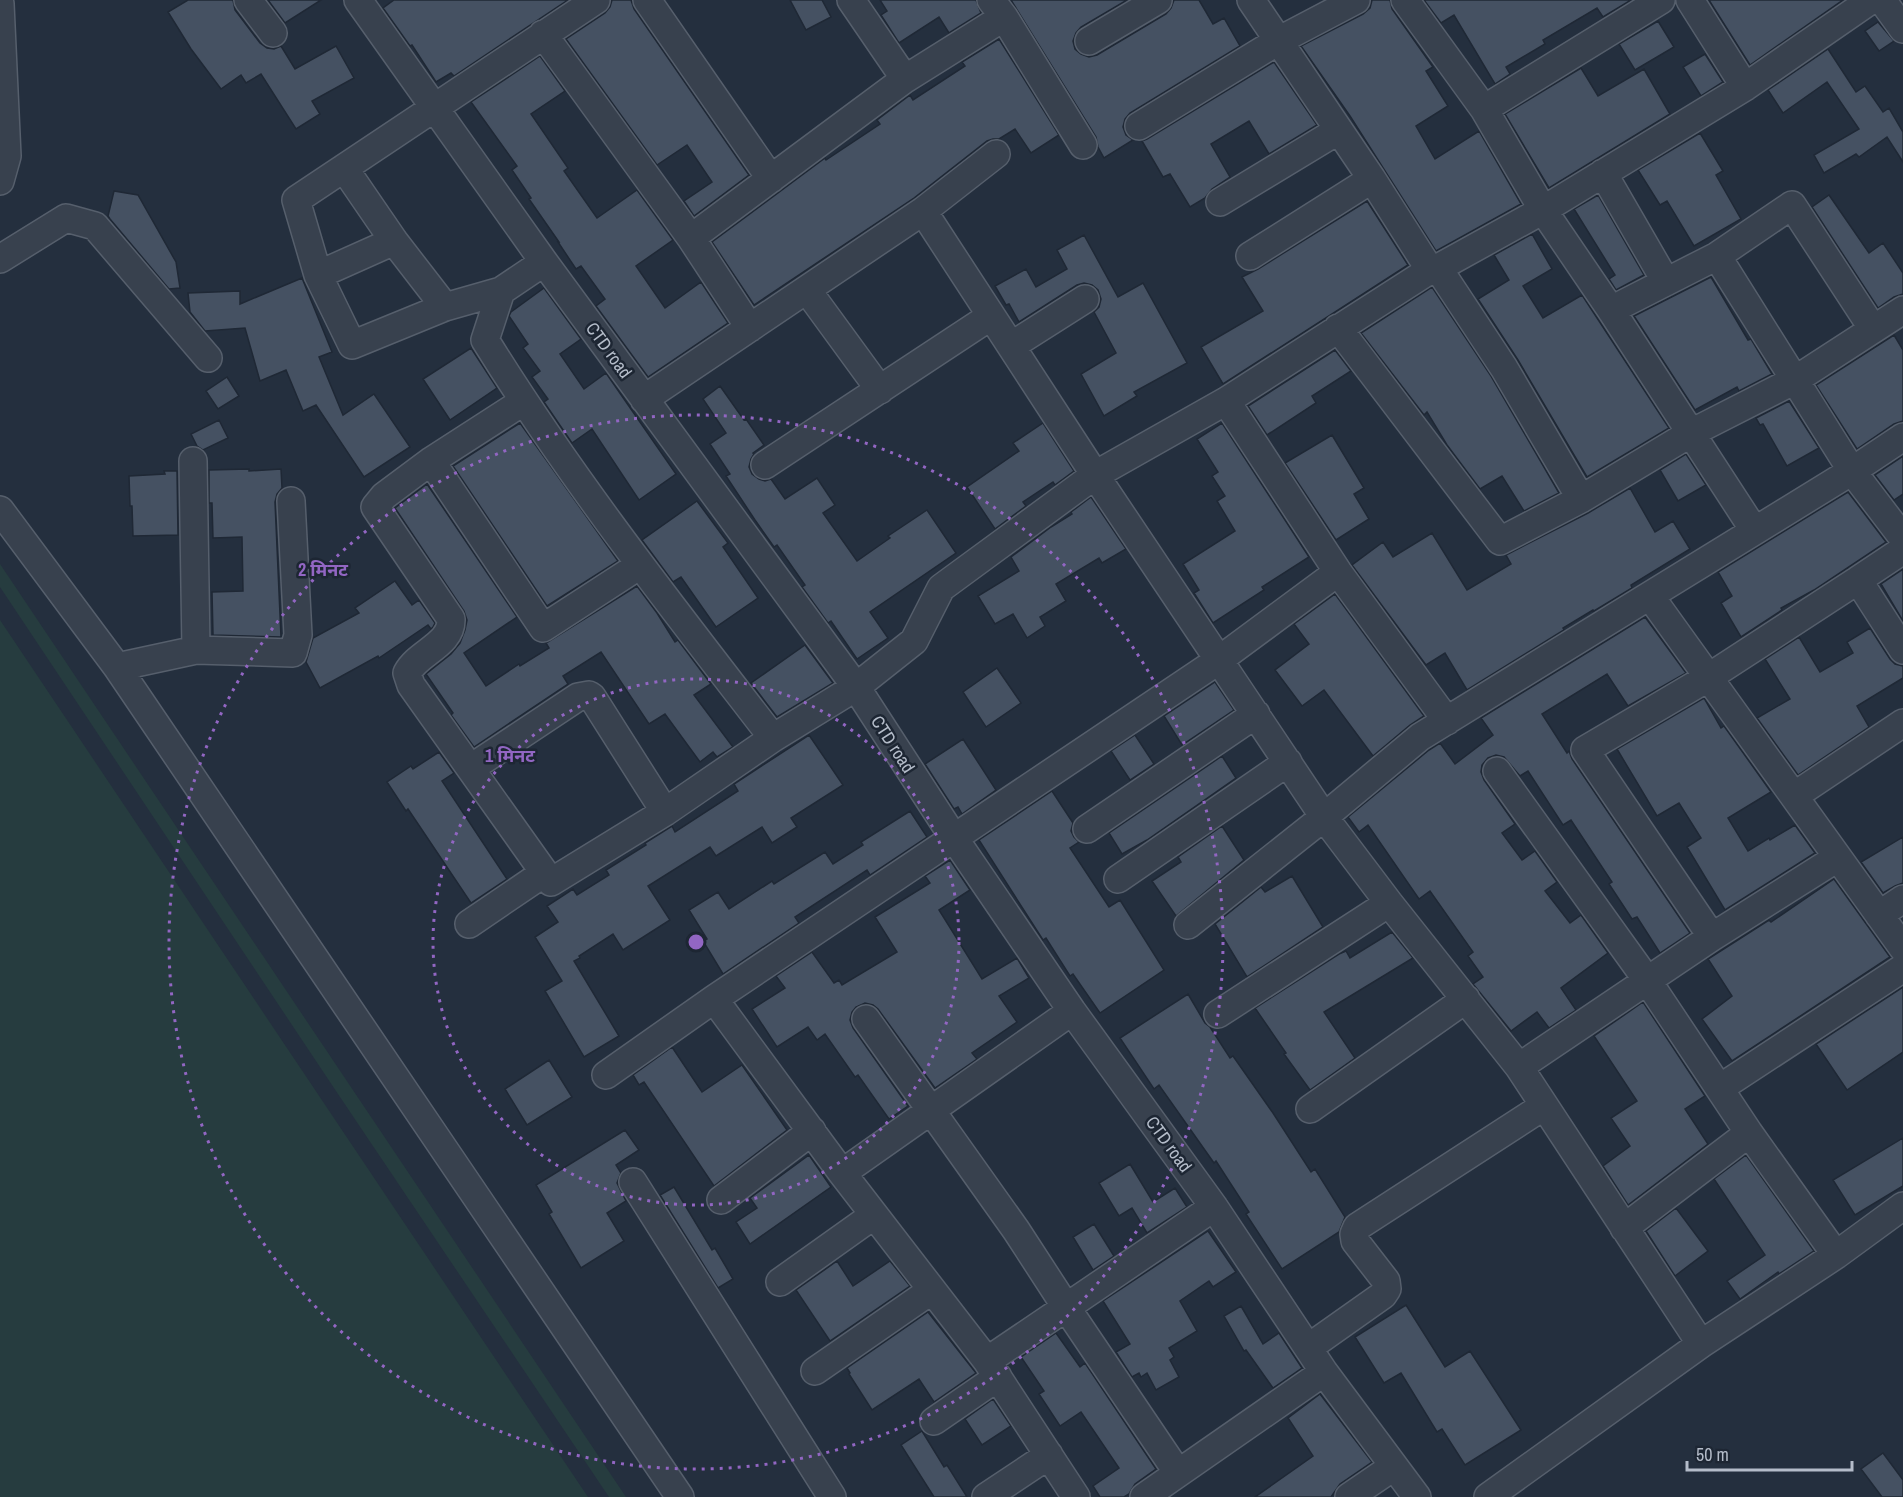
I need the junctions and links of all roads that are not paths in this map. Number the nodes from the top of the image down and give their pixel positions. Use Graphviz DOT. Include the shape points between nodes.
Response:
graph roads {
  1 [pos="248,0"];
  2 [pos="596,0"];
  3 [pos="647,0"];
  4 [pos="851,0"];
  5 [pos="1158,0"];
  6 [pos="1251,0"];
  7 [pos="1356,0"];
  8 [pos="1405,0"];
  9 [pos="1661,0"];
  10 [pos="1690,0"];
  11 [pos="1871,0"];
  12 [pos="1882,0"];
  13 [pos="363,2"];
  14 [pos="0,4"];
  15 [pos="998,9"];
  16 [pos="1903,29"];
  17 [pos="273,33"];
  18 [pos="543,34"];
  19 [pos="1089,41"];
  20 [pos="1278,41"];
  21 [pos="904,79"];
  22 [pos="1745,87"];
  23 [pos="434,108"];
  24 [pos="1484,109"];
  25 [pos="1139,126"];
  26 [pos="1339,130"];
  27 [pos="1083,145"];
  28 [pos="996,154"];
  29 [pos="345,168"];
  30 [pos="1603,173"];
  31 [pos="771,178"];
  32 [pos="1372,179"];
  33 [pos="0,181"];
  34 [pos="1220,202"];
  35 [pos="1543,210"];
  36 [pos="923,211"];
  37 [pos="691,238"];
  38 [pos="393,241"];
  39 [pos="1250,256"];
  40 [pos="1717,256"];
  41 [pos="0,259"];
  42 [pos="544,262"];
  43 [pos="1434,269"];
  44 [pos="318,275"];
  45 [pos="1666,282"];
  46 [pos="807,290"];
  47 [pos="501,291"];
  48 [pos="1085,299"];
  49 [pos="444,307"];
  50 [pos="1611,310"];
  51 [pos="1903,310"];
  52 [pos="992,316"];
  53 [pos="750,328"];
  54 [pos="1338,328"];
  55 [pos="1873,329"];
  56 [pos="1011,346"];
  57 [pos="208,358"];
  58 [pos="1795,380"];
  59 [pos="880,390"];
  60 [pos="644,399"];
  61 [pos="1226,400"];
  62 [pos="524,401"];
  63 [pos="1691,433"];
  64 [pos="1903,437"];
  65 [pos="193,461"];
  66 [pos="430,461"];
  67 [pos="765,465"];
  68 [pos="1852,471"];
  69 [pos="1095,475"];
  70 [pos="1581,499"];
  71 [pos="291,501"];
  72 [pos="0,510"];
  73 [pos="1754,530"];
  74 [pos="1903,538"];
  75 [pos="1903,550"];
  76 [pos="640,565"];
  77 [pos="1338,572"];
  78 [pos="1858,580"];
  79 [pos="1650,596"];
  80 [pos="1903,650"];
  81 [pos="196,651"];
  82 [pos="1219,660"];
  83 [pos="117,667"];
  84 [pos="1709,677"];
  85 [pos="855,687"];
  86 [pos="1256,714"];
  87 [pos="1447,721"];
  88 [pos="1903,723"];
  89 [pos="773,738"];
  90 [pos="1288,762"];
  91 [pos="471,768"];
  92 [pos="1497,771"];
  93 [pos="1794,796"];
  94 [pos="665,812"];
  95 [pos="1324,817"];
  96 [pos="1087,829"];
  97 [pos="954,838"];
  98 [pos="1837,858"];
  99 [pos="544,873"];
  100 [pos="1118,879"];
  101 [pos="1903,899"];
  102 [pos="1389,903"];
  103 [pos="1879,915"];
  104 [pos="469,924"];
  105 [pos="1188,925"];
  106 [pos="1712,937"];
  107 [pos="1903,948"];
  108 [pos="1903,968"];
  109 [pos="1647,980"];
  110 [pos="714,999"];
  111 [pos="1466,999"];
  112 [pos="1072,1011"];
  113 [pos="1218,1014"];
  114 [pos="866,1019"];
  115 [pos="1519,1067"];
  116 [pos="606,1075"];
  117 [pos="1720,1088"];
  118 [pos="1545,1106"];
  119 [pos="1310,1109"];
  120 [pos="931,1112"];
  121 [pos="812,1131"];
  122 [pos="1749,1133"];
  123 [pos="842,1173"];
  124 [pos="633,1182"];
  125 [pos="721,1200"];
  126 [pos="1903,1206"];
  127 [pos="1214,1207"];
  128 [pos="874,1215"];
  129 [pos="1624,1228"];
  130 [pos="1836,1255"];
  131 [pos="780,1282"];
  132 [pos="932,1290"];
  133 [pos="1066,1307"];
  134 [pos="1701,1344"];
  135 [pos="1308,1348"];
  136 [pos="992,1369"];
  137 [pos="815,1371"];
  138 [pos="1324,1372"];
  139 [pos="934,1421"];
  140 [pos="1049,1455"];
  141 [pos="1393,1467"];
  142 [pos="1178,1473"];
  143 [pos="680,1497"];
  144 [pos="832,1497"];
  145 [pos="986,1497"];
  146 [pos="1076,1497"];
  147 [pos="1144,1497"];
  148 [pos="1349,1497"];
  149 [pos="1417,1497"];
  150 [pos="1488,1497"];
  1 -- 17 [label="street"];
  2 -- 18 [label="street"];
  3 -- 31 [label="street"];
  4 -- 21 [label="street"];
  5 -- 19 [label="street"];
  6 -- 20 [label="street"];
  7 -- 20 [label="street"];
  8 -- 24 [label="street"];
  9 -- 24 [label="street"];
  10 -- 22 [label="street"];
  11 -- 22 [label="street"];
  12 -- 16 [label="street"];
  13 -- 23 [label="street, CTD road"];
  14 -- 33 [label="street" via="7,156"];
  15 -- 21 [label="street"];
  15 -- 27 [label="street"];
  18 -- 23 [label="street"];
  18 -- 37 [label="street"];
  20 -- 25 [label="street"];
  20 -- 26 [label="street"];
  21 -- 31 [label="street"];
  22 -- 30 [label="street"];
  23 -- 29 [label="street"];
  23 -- 42 [label="street, CTD road"];
  24 -- 35 [label="street"];
  26 -- 32 [label="street"];
  26 -- 34 [label="street"];
  28 -- 36 [label="street"];
  29 -- 38 [label="street"];
  29 -- 44 [label="street" via="296,200"];
  30 -- 35 [label="street"];
  30 -- 45 [label="street"];
  31 -- 37 [label="street"];
  32 -- 39 [label="street"];
  32 -- 43 [label="street"];
  35 -- 43 [label="street"];
  35 -- 50 [label="street"];
  36 -- 46 [label="street"];
  36 -- 52 [label="street"];
  37 -- 53 [label="street"];
  38 -- 44 [label="street"];
  38 -- 49 [label="street"];
  40 -- 45 [label="street"];
  40 -- 55 [label="street" via="1792,205"];
  40 -- 58 [label="street"];
  41 -- 57 [label="street" via="66,218 95,226"];
  42 -- 47 [label="street"];
  42 -- 60 [label="street, CTD road"];
  43 -- 54 [label="street"];
  43 -- 70 [label="street" via="1504,368"];
  44 -- 49 [label="street" via="352,345"];
  45 -- 50 [label="street"];
  46 -- 53 [label="street"];
  46 -- 59 [label="street"];
  47 -- 49 [label="street"];
  47 -- 62 [label="street" via="485,340"];
  48 -- 56 [label="street"];
  50 -- 63 [label="street"];
  51 -- 55 [label="street"];
  52 -- 56 [label="street"];
  52 -- 59 [label="street"];
  53 -- 60 [label="street"];
  54 -- 61 [label="street"];
  54 -- 70 [label="street" via="1500,542"];
  55 -- 58 [label="street"];
  56 -- 69 [label="street"];
  58 -- 63 [label="street"];
  58 -- 68 [label="street"];
  59 -- 67 [label="street"];
  60 -- 85 [label="street, CTD road"];
  61 -- 69 [label="street"];
  61 -- 77 [label="street"];
  62 -- 66 [label="street"];
  62 -- 76 [label="street"];
  63 -- 70 [label="street"];
  63 -- 73 [label="street"];
  64 -- 68 [label="street"];
  65 -- 81 [label="street"];
  66 -- 76 [label="street" via="543,628"];
  66 -- 91 [label="street" via="375,507 451,619 448,633 436,647 412,663 407,673 411,685"];
  68 -- 73 [label="street"];
  68 -- 74 [label="street"];
  69 -- 82 [label="street"];
  69 -- 85 [label="street" via="941,588 914,641"];
  71 -- 81 [label="street" via="298,635 293,653"];
  72 -- 83 [label="street"];
  73 -- 79 [label="street"];
  75 -- 78 [label="street"];
  76 -- 89 [label="street"];
  77 -- 82 [label="street"];
  77 -- 87 [label="street"];
  78 -- 80 [label="street"];
  78 -- 84 [label="street"];
  79 -- 84 [label="street"];
  79 -- 87 [label="street"];
  81 -- 83 [label="street"];
  82 -- 86 [label="street"];
  82 -- 97 [label="street"];
  83 -- 143 [label="street"];
  84 -- 93 [label="street"];
  84 -- 106 [label="street" via="1585,750"];
  85 -- 89 [label="street"];
  85 -- 97 [label="street, CTD road"];
  86 -- 90 [label="street"];
  86 -- 96 [label="street"];
  87 -- 95 [label="street" via="1420,737"];
  88 -- 93 [label="street"];
  89 -- 94 [label="street"];
  90 -- 95 [label="street"];
  90 -- 100 [label="street"];
  91 -- 94 [label="street" via="579,697 589,695"];
  91 -- 99 [label="street"];
  92 -- 109 [label="street"];
  93 -- 98 [label="street"];
  94 -- 99 [label="street" via="551,882"];
  95 -- 102 [label="street"];
  95 -- 105 [label="street"];
  97 -- 110 [label="street"];
  97 -- 112 [label="street, CTD road"];
  98 -- 103 [label="street"];
  98 -- 106 [label="street"];
  99 -- 104 [label="street"];
  101 -- 103 [label="street"];
  102 -- 111 [label="street"];
  102 -- 113 [label="street"];
  103 -- 107 [label="street"];
  106 -- 109 [label="street"];
  108 -- 117 [label="street"];
  109 -- 115 [label="street"];
  109 -- 117 [label="street"];
  110 -- 116 [label="street"];
  110 -- 121 [label="street"];
  111 -- 115 [label="street"];
  111 -- 119 [label="street"];
  112 -- 120 [label="street"];
  112 -- 127 [label="street, CTD road"];
  114 -- 120 [label="street"];
  115 -- 118 [label="street"];
  117 -- 122 [label="street"];
  118 -- 129 [label="street"];
  118 -- 135 [label="street" via="1357,1227 1355,1241 1386,1281 1387,1289"];
  120 -- 123 [label="street"];
  120 -- 133 [label="street"];
  121 -- 123 [label="street"];
  121 -- 125 [label="street"];
  122 -- 129 [label="street"];
  122 -- 130 [label="street"];
  123 -- 128 [label="street"];
  124 -- 144 [label="street"];
  126 -- 130 [label="street"];
  127 -- 133 [label="street"];
  127 -- 135 [label="street, CTD road"];
  128 -- 131 [label="street"];
  128 -- 132 [label="street"];
  129 -- 134 [label="street"];
  130 -- 134 [label="street"];
  132 -- 136 [label="street"];
  132 -- 137 [label="street"];
  133 -- 136 [label="street"];
  133 -- 142 [label="street"];
  134 -- 150 [label="street"];
  135 -- 138 [label="street, CTD road"];
  136 -- 139 [label="street"];
  136 -- 140 [label="street"];
  138 -- 141 [label="street, CTD road"];
  138 -- 142 [label="street"];
  140 -- 145 [label="street"];
  140 -- 146 [label="street"];
  141 -- 148 [label="street"];
  141 -- 149 [label="street, CTD road"];
  142 -- 147 [label="street"];
}
